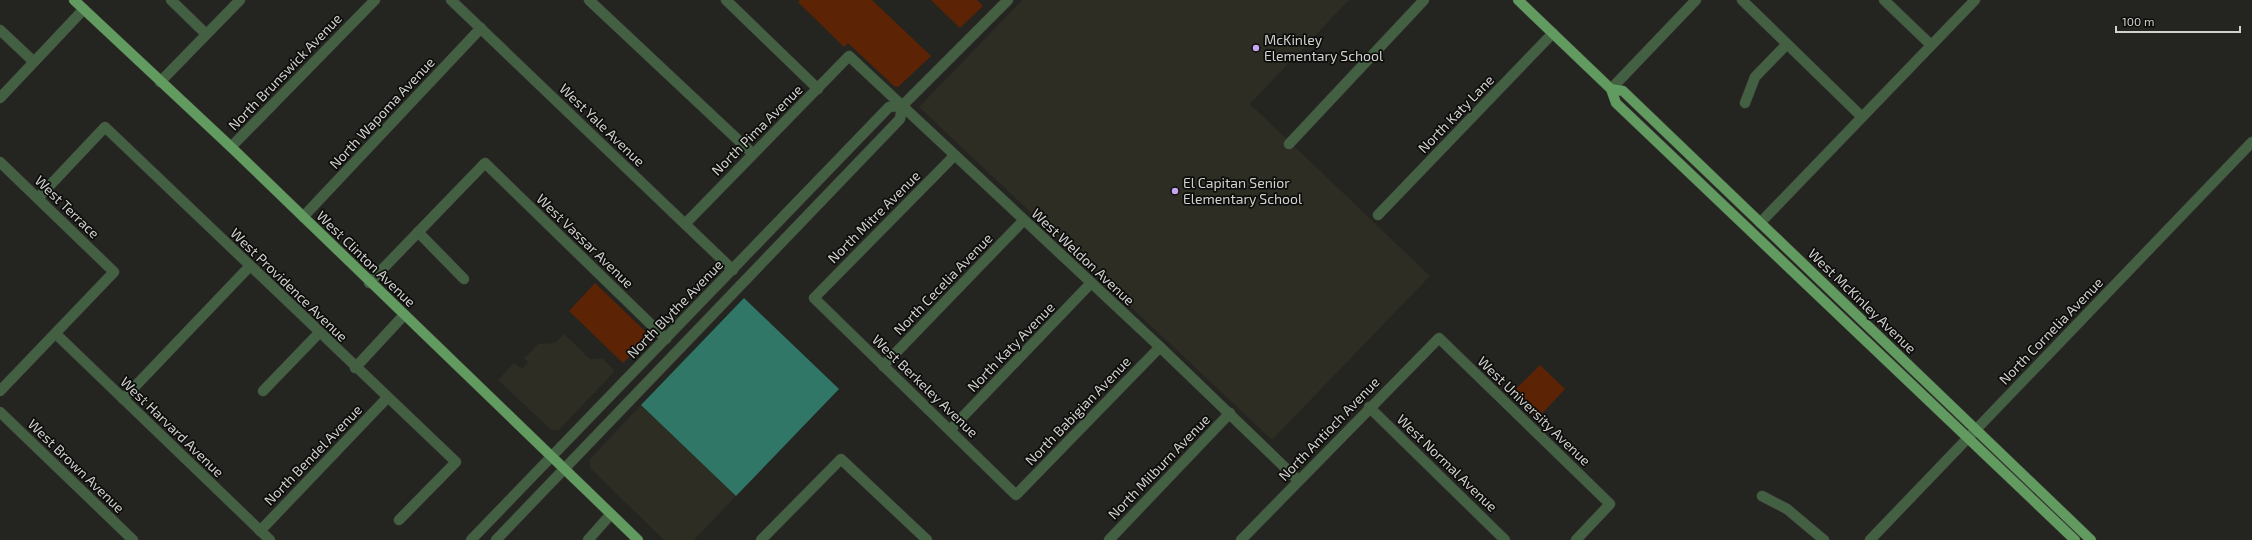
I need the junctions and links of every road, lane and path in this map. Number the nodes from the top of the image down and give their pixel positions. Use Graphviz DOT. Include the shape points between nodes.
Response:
graph roads {
  1 [pos="74,0"];
  2 [pos="171,0"];
  3 [pos="240,0"];
  4 [pos="375,0"];
  5 [pos="451,0"];
  6 [pos="590,0"];
  7 [pos="726,0"];
  8 [pos="1008,0"];
  9 [pos="1424,0"];
  10 [pos="1518,0"];
  11 [pos="1696,0"];
  12 [pos="1742,0"];
  13 [pos="1884,0"];
  14 [pos="1975,0"];
  15 [pos="84,9"];
  16 [pos="481,28"];
  17 [pos="0,30"];
  18 [pos="1554,33"];
  19 [pos="206,34"];
  20 [pos="1787,44"];
  21 [pos="1931,45"];
  22 [pos="849,56"];
  23 [pos="33,61"];
  24 [pos="160,82"];
  25 [pos="818,89"];
  26 [pos="1611,89"];
  27 [pos="0,98"];
  28 [pos="1745,103"];
  29 [pos="902,106"];
  30 [pos="1862,117"];
  31 [pos="2252,142"];
  32 [pos="1290,144"];
  33 [pos="231,147"];
  34 [pos="752,153"];
  35 [pos="954,156"];
  36 [pos="0,162"];
  37 [pos="38,198"];
  38 [pos="1378,215"];
  39 [pos="303,217"];
  40 [pos="1023,221"];
  41 [pos="1760,223"];
  42 [pos="685,224"];
  43 [pos="418,232"];
  44 [pos="250,266"];
  45 [pos="733,270"];
  46 [pos="464,279"];
  47 [pos="369,283"];
  48 [pos="1091,283"];
  49 [pos="814,298"];
  50 [pos="404,315"];
  51 [pos="319,333"];
  52 [pos="56,334"];
  53 [pos="1439,338"];
  54 [pos="666,339"];
  55 [pos="1160,347"];
  56 [pos="884,366"];
  57 [pos="355,368"];
  58 [pos="0,391"];
  59 [pos="263,391"];
  60 [pos="387,398"];
  61 [pos="123,399"];
  62 [pos="1369,407"];
  63 [pos="0,412"];
  64 [pos="1230,413"];
  65 [pos="950,430"];
  66 [pos="1972,434"];
  67 [pos="551,458"];
  68 [pos="563,470"];
  69 [pos="1298,480"];
  70 [pos="1016,495"];
  71 [pos="1762,496"];
  72 [pos="612,514"];
  73 [pos="399,520"];
  74 [pos="260,531"];
  75 [pos="133,540"];
  76 [pos="270,540"];
  77 [pos="471,540"];
  78 [pos="496,540"];
  79 [pos="588,540"];
  80 [pos="638,540"];
  81 [pos="761,540"];
  82 [pos="927,540"];
  83 [pos="1109,540"];
  84 [pos="1241,540"];
  85 [pos="1505,540"];
  86 [pos="1576,540"];
  87 [pos="1824,540"];
  88 [pos="1870,540"];
  89 [pos="2076,540"];
  90 [pos="2091,540"];
  1 -- 15 [label="main road, West Clinton Avenue"];
  2 -- 19 [label="street"];
  3 -- 19 [label="street"];
  4 -- 33 [label="street, North Brunswick Avenue"];
  5 -- 16 [label="street, West Yale Avenue"];
  6 -- 34 [label="street"];
  7 -- 25 [label="street"];
  8 -- 29 [label="street, North Blythe Avenue"];
  9 -- 32 [label="street"];
  10 -- 18 [label="main road, West McKinley Avenue"];
  11 -- 26 [label="street"];
  12 -- 20 [label="street"];
  13 -- 21 [label="street"];
  14 -- 21 [label="street"];
  15 -- 23 [label="street"];
  15 -- 24 [label="main road, West Clinton Avenue"];
  16 -- 39 [label="street, North Wapoma Avenue"];
  16 -- 42 [label="street, West Yale Avenue"];
  17 -- 23 [label="street"];
  18 -- 26 [label="main road, West McKinley Avenue"];
  18 -- 38 [label="street, North Katy Lane"];
  19 -- 24 [label="street"];
  20 -- 28 [label="street" via="1755,77"];
  20 -- 30 [label="street"];
  21 -- 30 [label="street"];
  22 -- 25 [label="street, North Pima Avenue"];
  22 -- 29 [label="street, West Weldon Avenue"];
  23 -- 27 [label="street"];
  24 -- 33 [label="main road, West Clinton Avenue"];
  25 -- 34 [label="street, North Pima Avenue"];
  26 -- 41 [label="main road, West McKinley Avenue" via="1623,91"];
  26 -- 66 [label="main road, West McKinley Avenue" via="1616,103"];
  29 -- 35 [label="street, West Weldon Avenue"];
  29 -- 45 [label="street, North Blythe Avenue" via="889,107"];
  29 -- 68 [label="street, North Blythe Avenue" via="900,119"];
  30 -- 41 [label="street"];
  31 -- 66 [label="street, North Cornelia Avenue"];
  33 -- 39 [label="main road, West Clinton Avenue"];
  34 -- 42 [label="street, North Pima Avenue"];
  35 -- 40 [label="street, West Weldon Avenue"];
  35 -- 49 [label="street, North Mitre Avenue"];
  36 -- 37 [label="street, West Terrace"];
  37 -- 44 [label="street, West Providence Avenue" via="105,127"];
  37 -- 52 [label="street, West Terrace" via="114,272"];
  39 -- 47 [label="main road, West Clinton Avenue"];
  40 -- 48 [label="street, West Weldon Avenue"];
  40 -- 56 [label="street, North Cecelia Avenue"];
  41 -- 66 [label="main road, West McKinley Avenue"];
  42 -- 45 [label="street, West Yale Avenue"];
  43 -- 46 [label="street"];
  43 -- 47 [label="street"];
  43 -- 54 [label="street, West Vassar Avenue" via="485,163"];
  44 -- 51 [label="street, West Providence Avenue"];
  44 -- 61 [label="street"];
  45 -- 54 [label="street, North Blythe Avenue"];
  47 -- 50 [label="main road, West Clinton Avenue"];
  48 -- 55 [label="street, West Weldon Avenue"];
  48 -- 65 [label="street, North Katy Avenue"];
  49 -- 56 [label="street, West Berkeley Avenue"];
  50 -- 57 [label="street"];
  50 -- 67 [label="main road, West Clinton Avenue"];
  51 -- 57 [label="street, West Providence Avenue"];
  51 -- 59 [label="street"];
  52 -- 58 [label="street"];
  52 -- 61 [label="street, West Harvard Avenue"];
  53 -- 62 [label="street, North Antioch Avenue"];
  53 -- 86 [label="street, West University Avenue" via="1610,504"];
  54 -- 67 [label="street, North Blythe Avenue"];
  55 -- 64 [label="street, West Weldon Avenue"];
  55 -- 70 [label="street, North Babigian Avenue"];
  56 -- 65 [label="street, West Berkeley Avenue"];
  57 -- 60 [label="street, West Providence Avenue"];
  60 -- 73 [label="street, West Providence Avenue" via="456,462"];
  60 -- 74 [label="street, North Bendel Avenue"];
  61 -- 74 [label="street, West Harvard Avenue"];
  62 -- 69 [label="street, North Antioch Avenue"];
  62 -- 85 [label="street, West Normal Avenue"];
  63 -- 75 [label="street, West Brown Avenue"];
  64 -- 69 [label="street, West Weldon Avenue"];
  64 -- 83 [label="street, North Milburn Avenue"];
  65 -- 70 [label="street, West Berkeley Avenue"];
  66 -- 88 [label="street, North Cornelia Avenue"];
  66 -- 89 [label="main road, West McKinley Avenue"];
  66 -- 90 [label="main road, West McKinley Avenue"];
  67 -- 68 [label="main road, West Clinton Avenue"];
  67 -- 77 [label="street, North Blythe Avenue"];
  68 -- 72 [label="main road, West Clinton Avenue"];
  68 -- 78 [label="street, North Blythe Avenue"];
  69 -- 84 [label="street, North Antioch Avenue"];
  71 -- 87 [label="street" via="1786,509"];
  72 -- 79 [label="street"];
  72 -- 80 [label="main road, West Clinton Avenue"];
  74 -- 76 [label="street, West Harvard Avenue"];
  81 -- 82 [label="street" via="841,459"];
}
